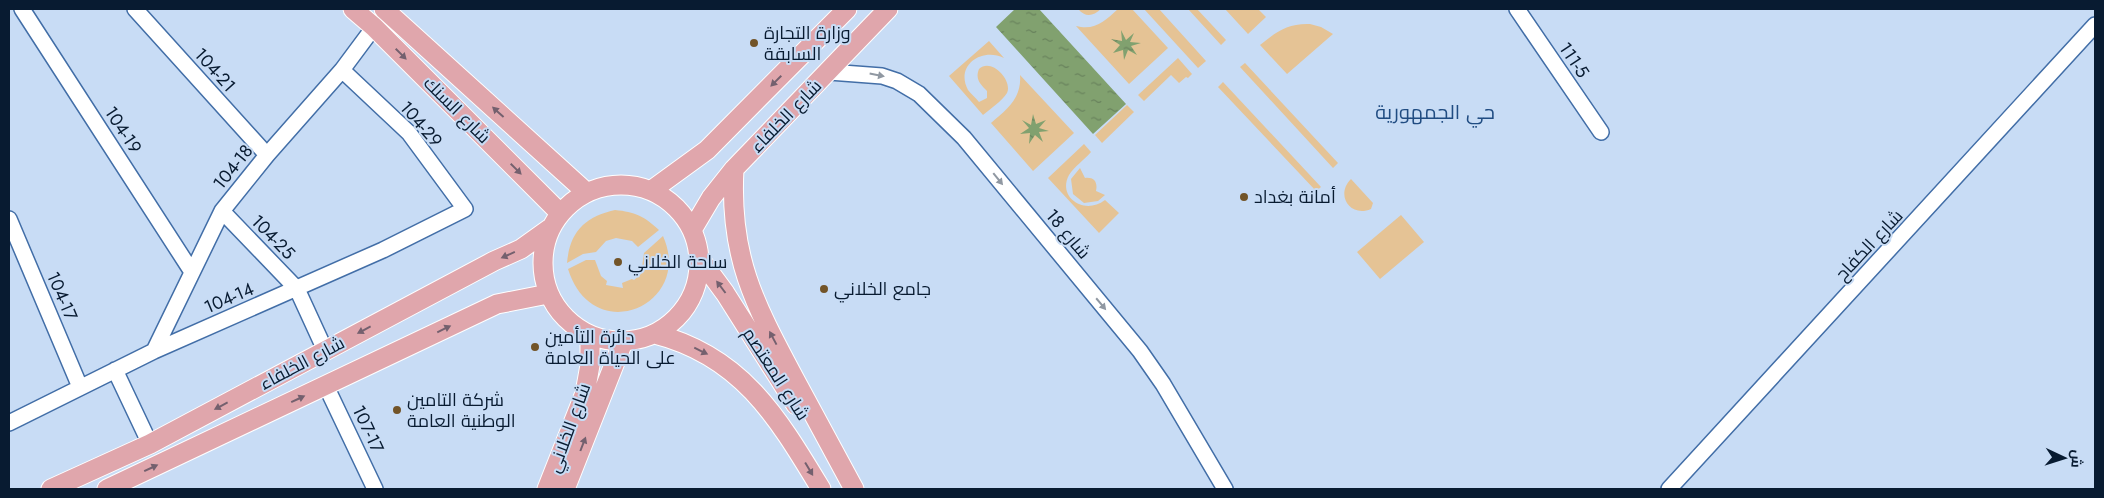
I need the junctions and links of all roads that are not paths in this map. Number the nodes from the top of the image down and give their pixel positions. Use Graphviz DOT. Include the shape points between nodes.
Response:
graph roads {
  1 [pos="22,9"];
  2 [pos="135,9"];
  3 [pos="353,9"];
  4 [pos="847,9"];
  5 [pos="888,9"];
  6 [pos="1517,9"];
  7 [pos="388,10"];
  8 [pos="2095,25"];
  9 [pos="374,27"];
  10 [pos="342,70"];
  11 [pos="829,72"];
  12 [pos="1601,132"];
  13 [pos="267,156"];
  14 [pos="734,169"];
  15 [pos="652,190"];
  16 [pos="586,192"];
  17 [pos="465,209"];
  18 [pos="222,211"];
  19 [pos="560,213"];
  20 [pos="9,218"];
  21 [pos="549,229"];
  22 [pos="692,230"];
  23 [pos="15,250"];
  24 [pos="700,259"];
  25 [pos="192,272"];
  26 [pos="296,289"];
  27 [pos="548,294"];
  28 [pos="655,334"];
  29 [pos="590,336"];
  30 [pos="623,342"];
  31 [pos="325,350"];
  32 [pos="154,351"];
  33 [pos="115,370"];
  34 [pos="326,386"];
  35 [pos="80,387"];
  36 [pos="9,423"];
  37 [pos="150,444"];
  38 [pos="51,489"];
  39 [pos="107,489"];
  40 [pos="375,489"];
  41 [pos="547,489"];
  42 [pos="565,489"];
  43 [pos="821,489"];
  44 [pos="853,489"];
  45 [pos="1225,489"];
  46 [pos="1669,489"];
  1 -- 25 [label="street, 104-19"];
  2 -- 13 [label="street, 104-21"];
  3 -- 9 [label="main road, شارع السنك"];
  4 -- 15 [label="main road, شارع الخلفاء, one-way" via="707,150"];
  5 -- 11 [label="main road, شارع الخلفاء"];
  6 -- 12 [label="street, 111-5"];
  16 -- 7 [label="main road, شارع السنك, one-way"];
  8 -- 46 [label="street, شارع الكفاح"];
  9 -- 10 [label="street, 104-18"];
  9 -- 19 [label="main road, شارع السنك, one-way"];
  10 -- 13 [label="street, 104-18"];
  10 -- 17 [label="street, 104-29" via="409,133"];
  11 -- 14 [label="main road, شارع الخلفاء"];
  11 -- 45 [label="street, شارع 18, one-way" via="882,76 897,81 919,94 964,138 1140,351"];
  13 -- 18 [label="street, 104-18"];
  14 -- 22 [label="main road, شارع الخلفاء"];
  44 -- 14 [label="main road, one-way" via="761,316 748,285 735,232"];
  15 -- 16 [label="main road" via="630,184 607,185"];
  15 -- 22 [label="main road" via="676,206"];
  16 -- 19 [label="main road"];
  17 -- 26 [label="street, 104-14"];
  18 -- 25 [label="street, 104-18"];
  18 -- 26 [label="street, 104-25"];
  19 -- 21 [label="main road"];
  20 -- 23 [label="street, 104-17"];
  21 -- 27 [label="main road" via="543,250 542,273"];
  21 -- 31 [label="main road, شارع الخلفاء, one-way" via="521,249"];
  22 -- 24 [label="main road"];
  23 -- 35 [label="street, 104-17"];
  24 -- 28 [label="main road" via="695,290 680,316"];
  44 -- 24 [label="main road, شارع المعتصم, one-way"];
  25 -- 32 [label="street, 104-18"];
  26 -- 31 [label="street, 104-25"];
  26 -- 32 [label="street, 104-14"];
  27 -- 29 [label="main road" via="565,319"];
  34 -- 27 [label="main road, شارع الخلفاء, one-way" via="498,304"];
  28 -- 30 [label="main road"];
  28 -- 43 [label="main road, شارع المعتصم, one-way" via="678,340 717,359 753,391 783,426"];
  29 -- 30 [label="main road"];
  29 -- 41 [label="main road, شارع الخلاني" via="590,365 585,393"];
  42 -- 30 [label="main road, شارع الخلاني, one-way"];
  31 -- 37 [label="main road, شارع الخلفاء, one-way"];
  32 -- 33 [label="street, 104-14"];
  33 -- 35 [label="street, 104-14"];
  33 -- 37 [label="street"];
  39 -- 34 [label="main road, شارع الخلفاء, one-way"];
  34 -- 40 [label="street, 107-17"];
  35 -- 36 [label="street, 104-14"];
  37 -- 38 [label="main road, شارع الخلفاء"];
}
